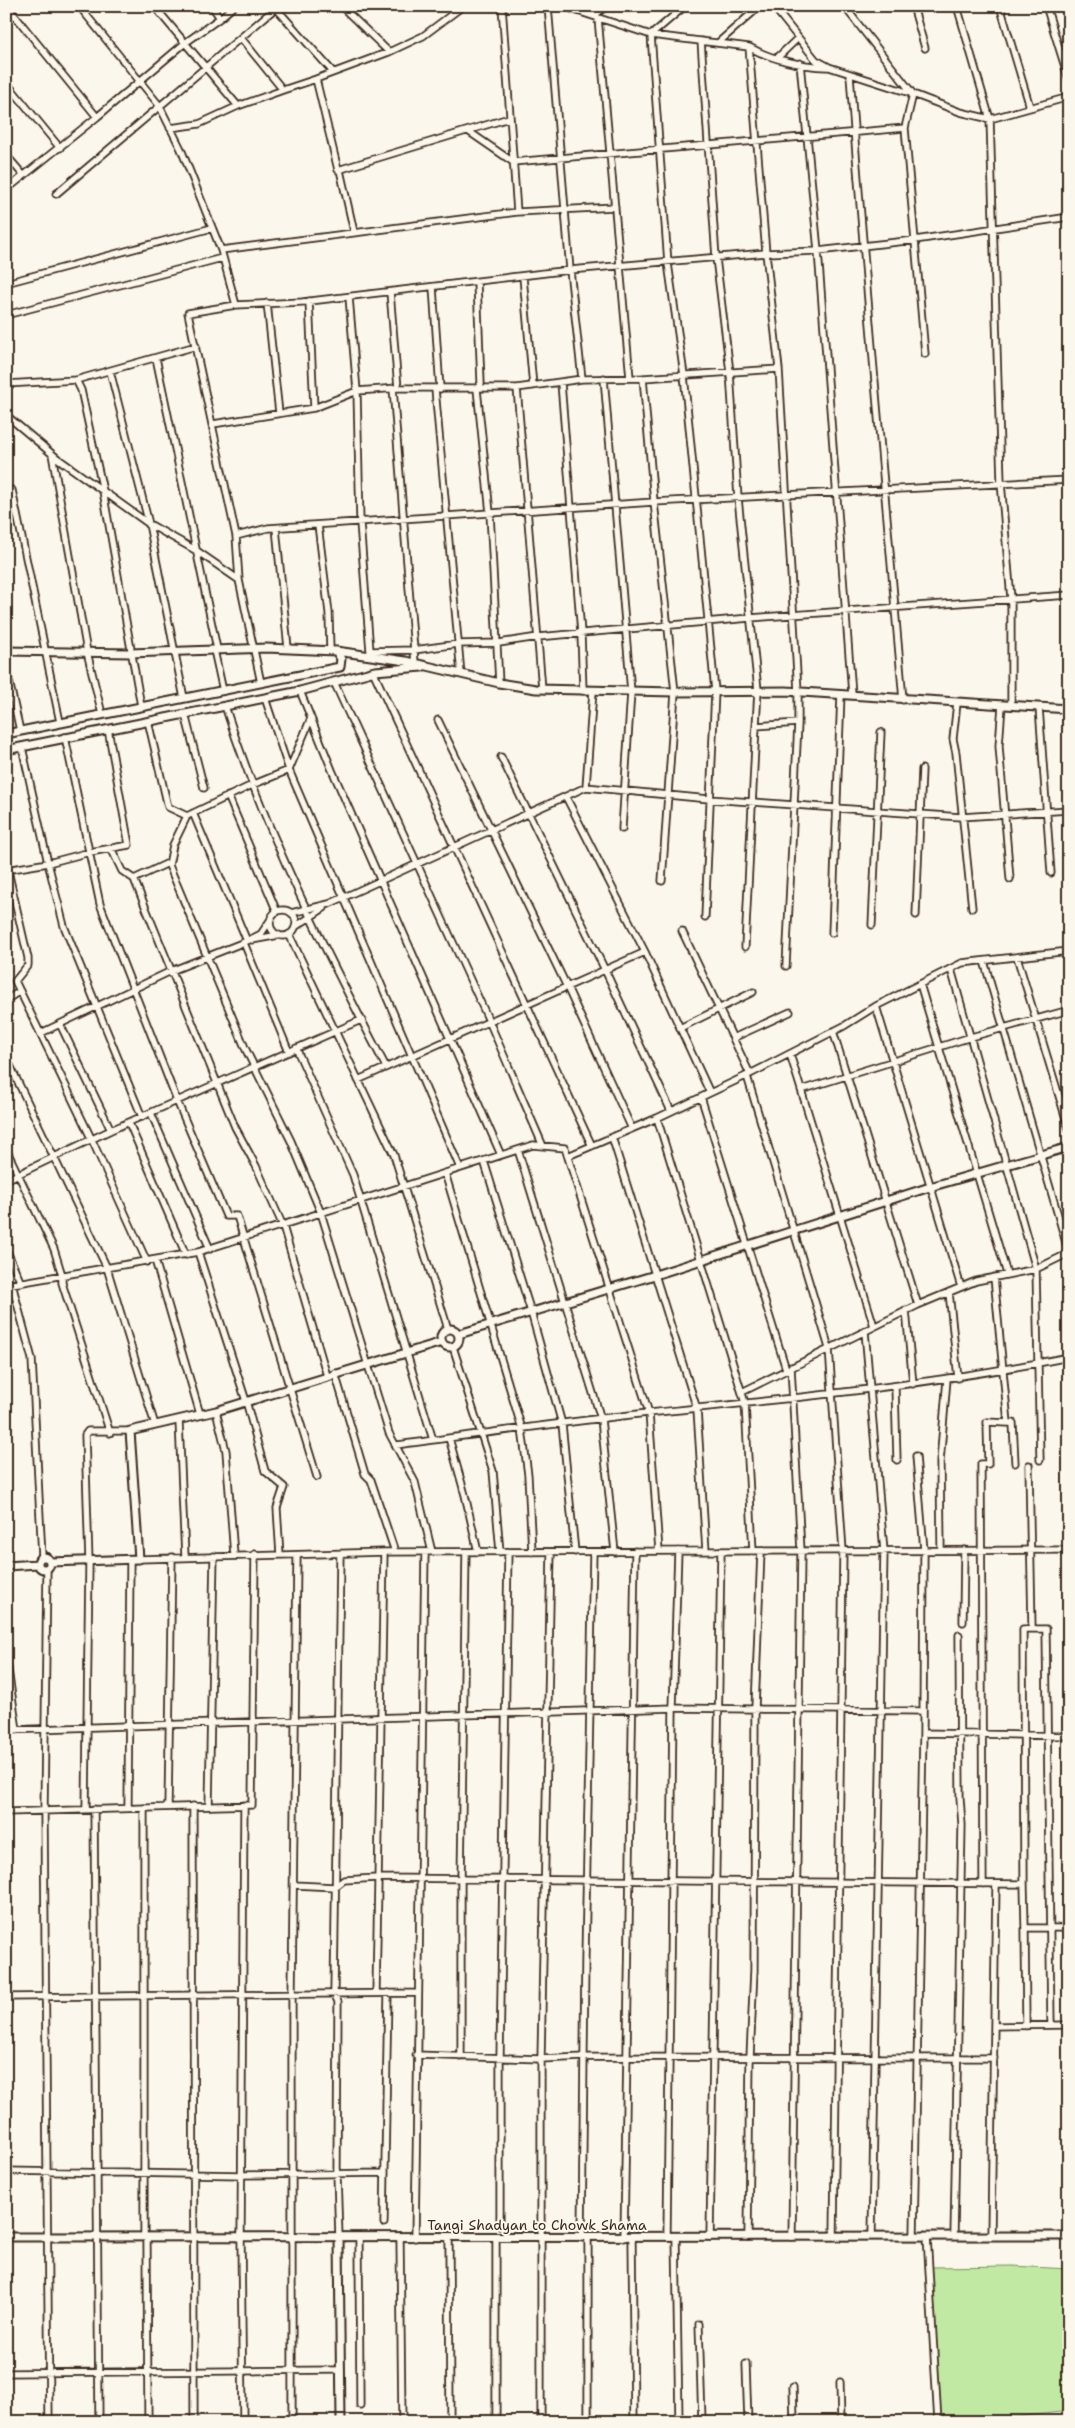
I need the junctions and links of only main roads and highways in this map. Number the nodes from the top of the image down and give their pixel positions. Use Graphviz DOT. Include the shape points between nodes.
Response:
graph roads {
  1 [pos="6,651"];
  2 [pos="333,651"];
  3 [pos="430,667"];
  4 [pos="1069,709"];
  5 [pos="6,734"];
  6 [pos="6,750"];
  7 [pos="1069,1147"];
  8 [pos="459,1334"];
  9 [pos="442,1342"];
  10 [pos="38,1564"];
  11 [pos="6,1566"];
  12 [pos="49,1566"];
  13 [pos="1069,2236"];
  14 [pos="6,2237"];
  15 [pos="339,2238"];
  16 [pos="341,2422"];
  1 -- 2 [label="main road" via="130,653 254,648"];
  2 -- 3 [label="main road" via="370,653"];
  2 -- 5 [label="main road" via="341,659 340,667"];
  3 -- 4 [label="main road" via="542,689 798,691"];
  3 -- 6 [label="main road" via="373,671 300,691"];
  7 -- 8 [label="main road"];
  8 -- 9 [label="main road" via="458,1342 453,1346"];
  8 -- 9 [label="main road" via="448,1329 442,1334"];
  9 -- 12 [label="main road" via="216,1411 130,1431 139,1559"];
  10 -- 11 [label="main road"];
  10 -- 12 [label="main road" via="40,1569"];
  10 -- 12 [label="main road" via="46,1558"];
  13 -- 15 [label="main road, Tangi Shadyan to Chowk Shama"];
  14 -- 15 [label="main road, Tangi Shadyan to Chowk Shama"];
  15 -- 16 [label="main road"];
}
